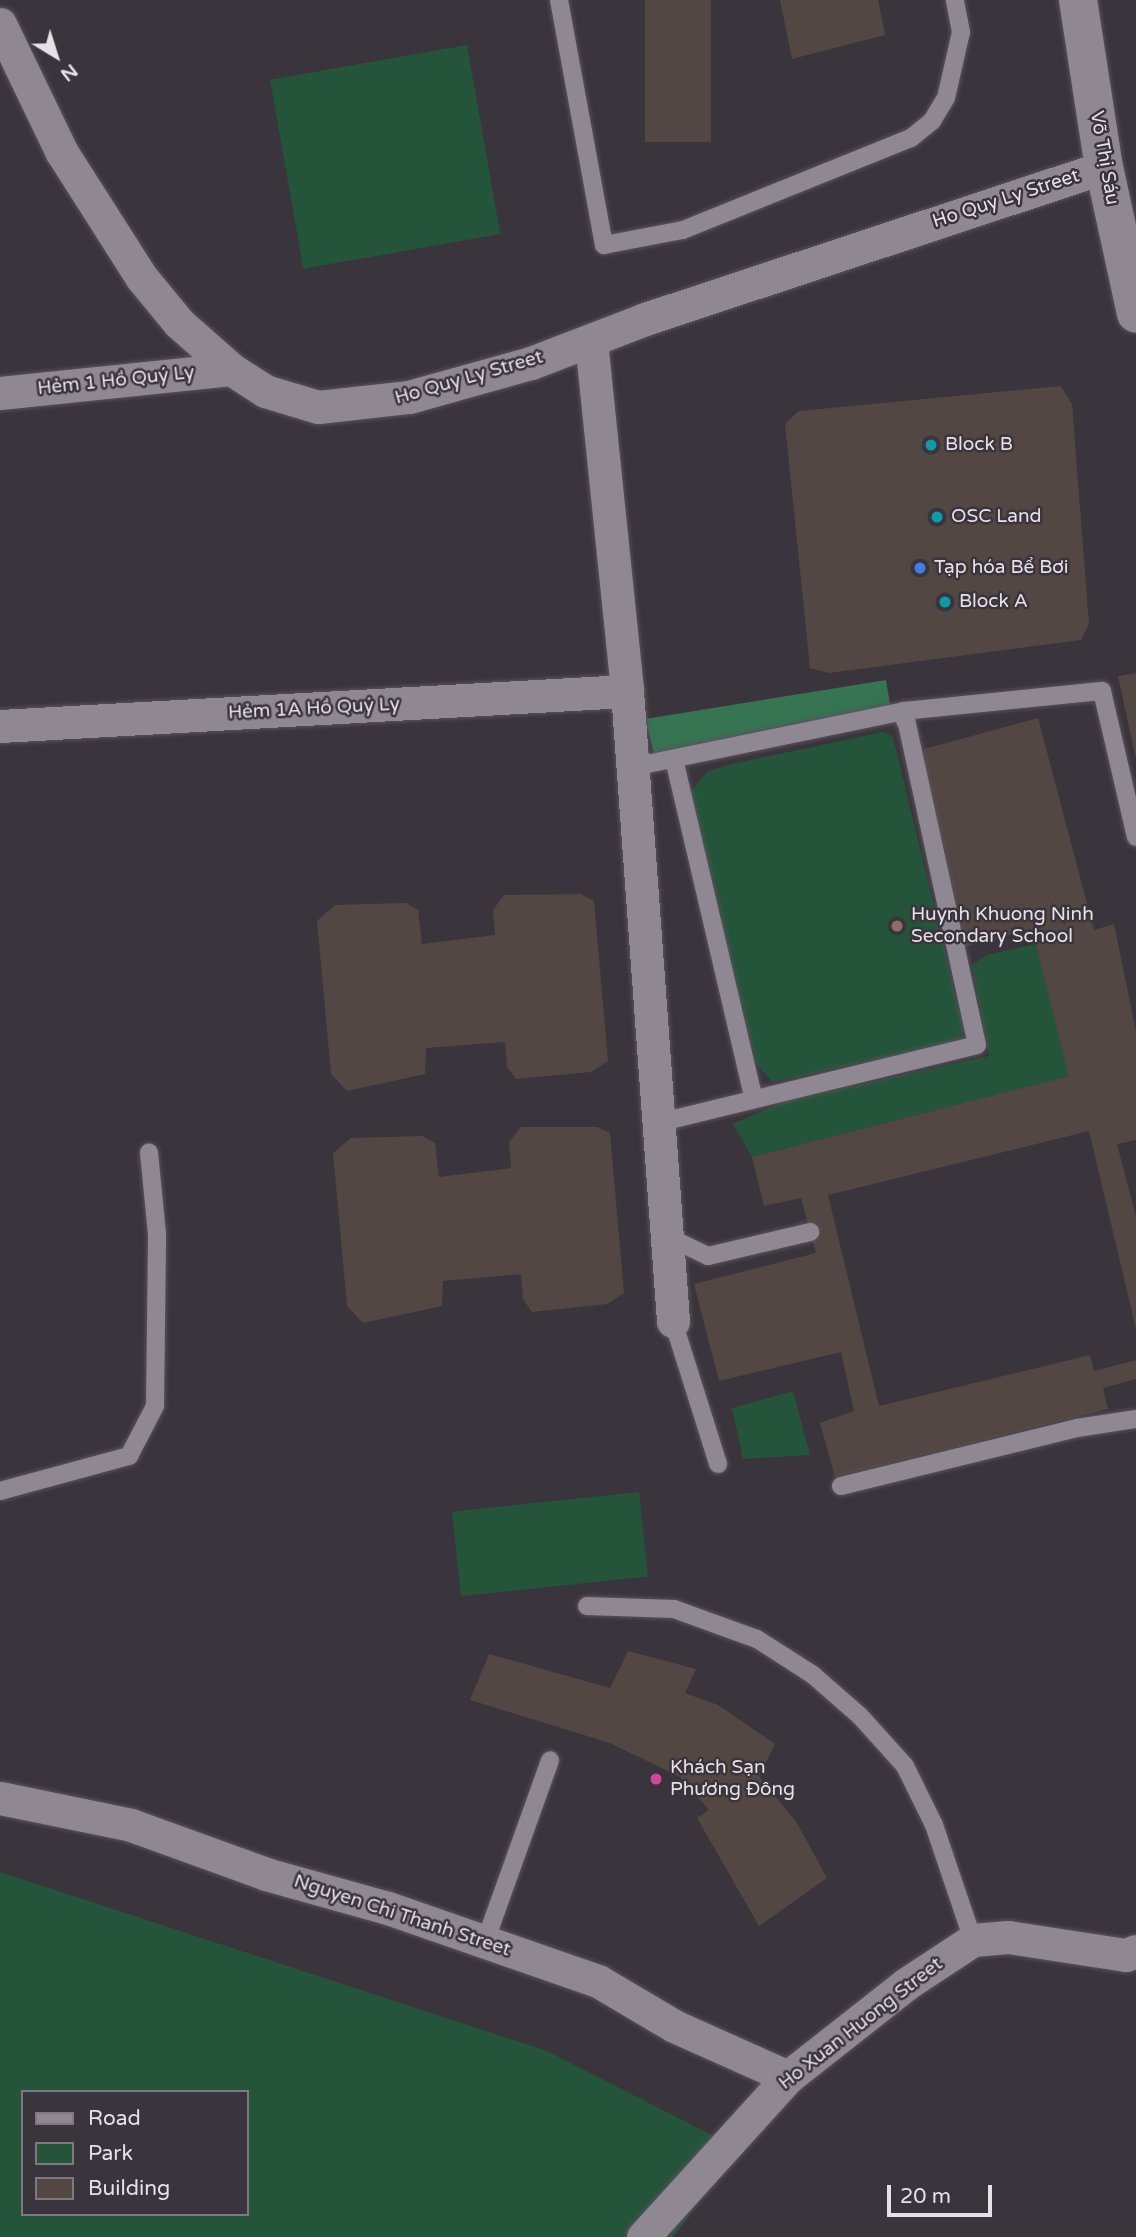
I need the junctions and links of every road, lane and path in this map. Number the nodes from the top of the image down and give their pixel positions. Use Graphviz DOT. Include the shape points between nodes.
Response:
graph roads {
  1 [pos="559,0"];
  2 [pos="955,0"];
  3 [pos="1078,0"];
  4 [pos="0,24"];
  5 [pos="1104,167"];
  6 [pos="1136,314"];
  7 [pos="591,341"];
  8 [pos="231,369"];
  9 [pos="0,393"];
  10 [pos="627,691"];
  11 [pos="904,716"];
  12 [pos="0,726"];
  13 [pos="674,759"];
  14 [pos="632,767"];
  15 [pos="1136,837"];
  16 [pos="753,1096"];
  17 [pos="657,1123"];
  18 [pos="149,1152"];
  19 [pos="810,1232"];
  20 [pos="664,1236"];
  21 [pos="673,1321"];
  22 [pos="1136,1419"];
  23 [pos="718,1464"];
  24 [pos="841,1486"];
  25 [pos="0,1491"];
  26 [pos="587,1606"];
  27 [pos="550,1760"];
  28 [pos="0,1798"];
  29 [pos="973,1940"];
  30 [pos="485,1942"];
  31 [pos="1136,1951"];
  32 [pos="788,2077"];
  33 [pos="643,2237"];
  1 -- 2 [label="lane" via="604,245 683,230 911,138 932,121 946,98 961,32"];
  3 -- 5 [label="main road, Võ Thị Sáu"];
  4 -- 8 [label="street, Ho Quy Ly Street" via="61,151 142,278 180,323"];
  5 -- 6 [label="main road, Võ Thị Sáu"];
  5 -- 7 [label="street, Ho Quy Ly Street"];
  7 -- 8 [label="street, Ho Quy Ly Street" via="456,384 359,406 318,407 265,391"];
  7 -- 10 [label="street"];
  8 -- 9 [label="street, Hẻm 1 Hồ Quý Ly"];
  10 -- 12 [label="street, Hẻm 1A Hồ Quý Ly"];
  10 -- 14 [label="street"];
  11 -- 13 [label="lane"];
  11 -- 15 [label="lane" via="1102,691"];
  11 -- 16 [label="lane" via="977,1045"];
  13 -- 14 [label="lane"];
  13 -- 16 [label="lane"];
  14 -- 17 [label="street"];
  16 -- 17 [label="lane"];
  17 -- 20 [label="street"];
  18 -- 25 [label="lane" via="157,1234 155,1406 129,1456"];
  19 -- 20 [label="lane" via="708,1256"];
  20 -- 21 [label="street"];
  21 -- 23 [label="lane"];
  22 -- 24 [label="lane" via="1077,1428"];
  26 -- 29 [label="lane" via="674,1609 757,1639 813,1675 860,1716 905,1766 934,1825"];
  27 -- 30 [label="lane"];
  28 -- 30 [label="street, Nguyen Chi Thanh Street" via="131,1825 266,1874"];
  29 -- 31 [label="street, Ho Xuan Huong Street" via="1008,1937 1126,1955"];
  29 -- 32 [label="street, Ho Xuan Huong Street" via="906,1984"];
  30 -- 32 [label="street, Nguyen Chi Thanh Street" via="597,1981 674,2026"];
  32 -- 33 [label="street, Ho Xuan Huong Street"];
}
